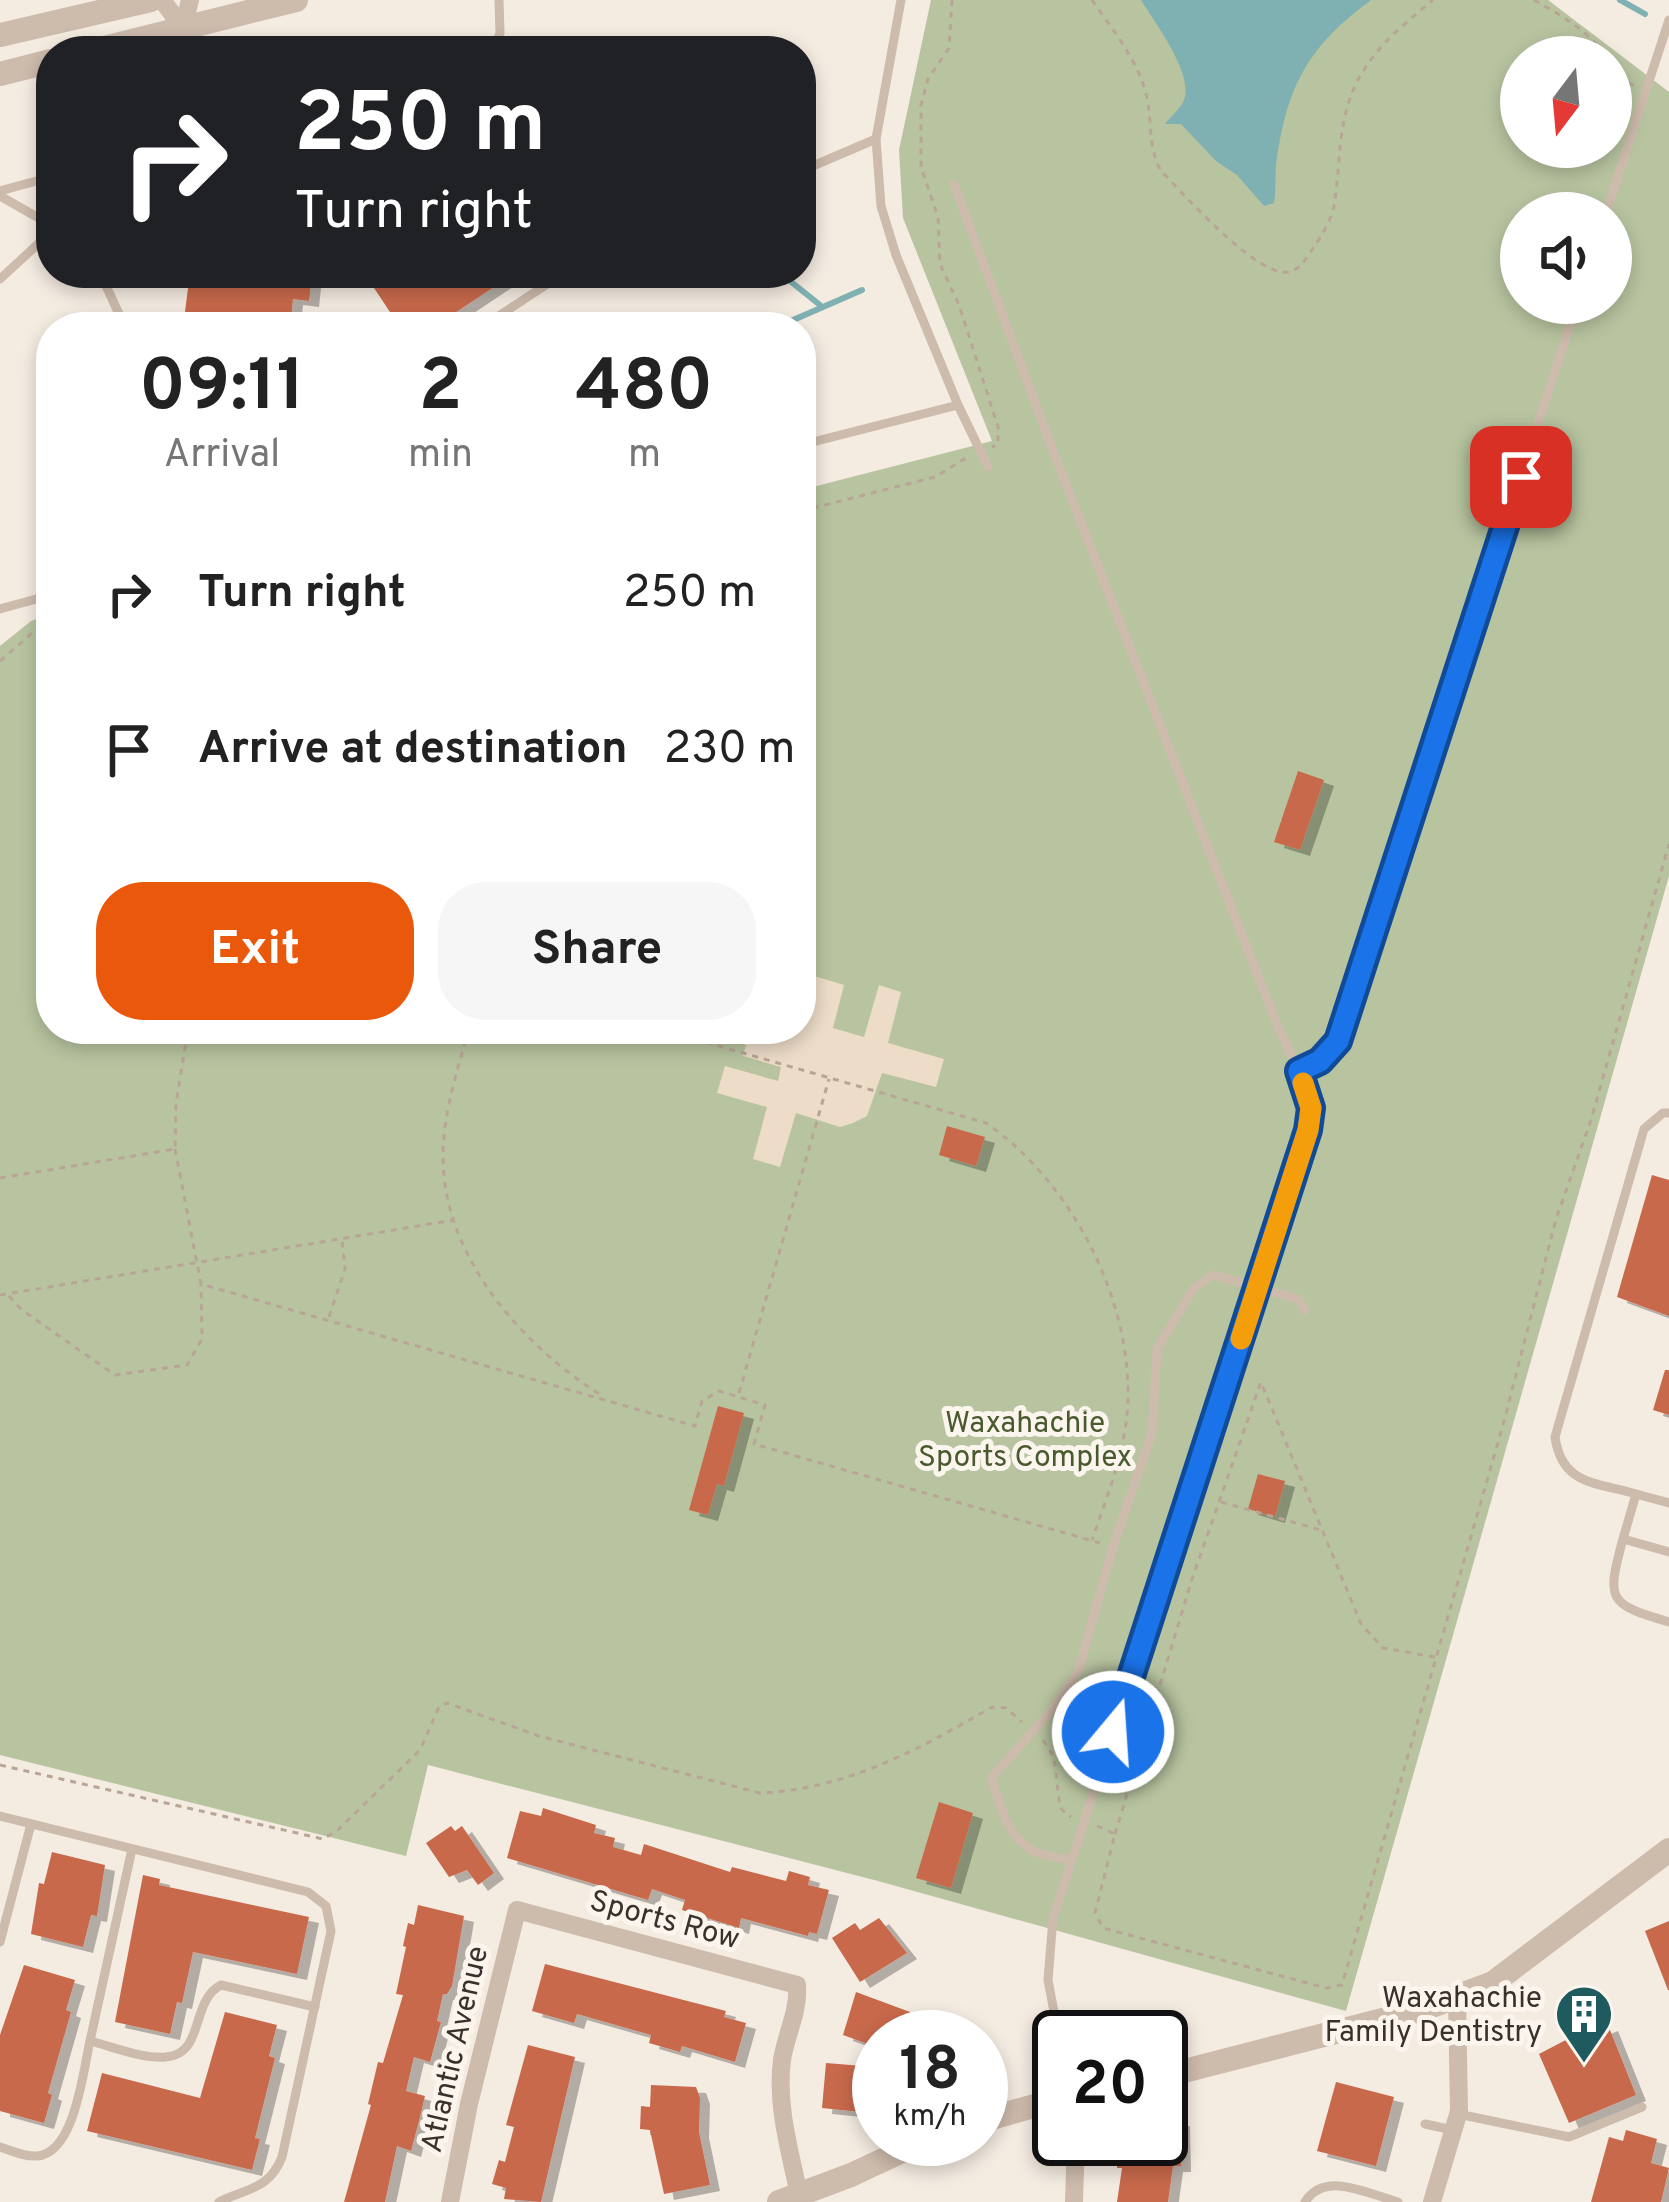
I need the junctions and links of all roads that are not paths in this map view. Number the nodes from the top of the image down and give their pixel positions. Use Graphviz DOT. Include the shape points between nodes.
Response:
graph roads {
  1 [pos="151,0"];
  2 [pos="162,0"];
  3 [pos="190,0"];
  4 [pos="296,0"];
  5 [pos="499,0"];
  6 [pos="901,0"];
  7 [pos="1669,20"];
  8 [pos="183,28"];
  9 [pos="0,35"];
  10 [pos="151,36"];
  11 [pos="499,36"];
  12 [pos="36,65"];
  13 [pos="0,74"];
  14 [pos="876,139"];
  15 [pos="816,165"];
  16 [pos="36,182"];
  17 [pos="954,184"];
  18 [pos="1613,192"];
  19 [pos="0,193"];
  20 [pos="36,218"];
  21 [pos="36,243"];
  22 [pos="0,279"];
  23 [pos="541,288"];
  24 [pos="505,312"];
  25 [pos="1570,324"];
  26 [pos="958,405"];
  27 [pos="816,441"];
  28 [pos="988,467"];
  29 [pos="36,599"];
  30 [pos="0,609"];
  31 [pos="1299,1071"];
  32 [pos="1669,1113"];
  33 [pos="1258,1288"];
  34 [pos="1305,1310"];
  35 [pos="1636,1493"];
  36 [pos="1669,1503"];
  37 [pos="1623,1539"];
  38 [pos="1669,1552"];
  39 [pos="1669,1622"];
  40 [pos="0,1816"];
  41 [pos="31,1824"];
  42 [pos="132,1850"];
  43 [pos="1669,1850"];
  44 [pos="1072,1858"];
  45 [pos="517,1910"];
  46 [pos="0,1942"];
  47 [pos="1457,1996"];
  48 [pos="315,2006"];
  49 [pos="1054,2010"];
  50 [pos="90,2041"];
  51 [pos="1188,2070"];
  52 [pos="1642,2107"];
  53 [pos="1456,2122"];
  54 [pos="1425,2124"];
  55 [pos="0,2147"];
  56 [pos="864,2166"];
  57 [pos="1075,2166"];
  58 [pos="789,2198"];
  59 [pos="219,2202"];
  60 [pos="450,2202"];
  61 [pos="1074,2202"];
  62 [pos="1305,2202"];
  63 [pos="1398,2202"];
  64 [pos="1432,2202"];
  1 -- 9 [label="street"];
  2 -- 8 [label="street"];
  3 -- 8 [label="street"];
  4 -- 8 [label="street"];
  5 -- 11 [label="lane"];
  6 -- 14 [label="lane"];
  7 -- 18 [label="lane"];
  8 -- 10 [label="street"];
  12 -- 13 [label="street"];
  14 -- 15 [label="lane"];
  14 -- 26 [label="lane" via="881,206 896,255"];
  16 -- 19 [label="lane"];
  17 -- 31 [label="lane"];
  19 -- 20 [label="lane"];
  21 -- 22 [label="lane"];
  23 -- 24 [label="lane"];
  25 -- 31 [label="lane" via="1338,1041"];
  26 -- 27 [label="lane"];
  26 -- 28 [label="lane"];
  29 -- 30 [label="lane"];
  31 -- 33 [label="lane" via="1311,1108 1308,1130"];
  32 -- 35 [label="lane" via="1644,1129 1555,1437 1558,1460 1571,1475"];
  33 -- 34 [label="lane" via="1298,1299"];
  33 -- 44 [label="lane"];
  33 -- 44 [label="lane" via="1214,1275 1194,1288 1157,1349 1152,1432 1078,1672 992,1778 1008,1830 1050,1858"];
  35 -- 36 [label="lane"];
  35 -- 37 [label="lane"];
  37 -- 38 [label="lane"];
  37 -- 39 [label="lane" via="1614,1598 1623,1609"];
  40 -- 41 [label="lane"];
  41 -- 42 [label="lane"];
  41 -- 46 [label="lane"];
  42 -- 48 [label="lane" via="322,1900 331,1930"];
  42 -- 50 [label="lane"];
  43 -- 47 [label="street" via="1539,1952"];
  44 -- 49 [label="lane" via="1053,1918"];
  45 -- 58 [label="street, Sports Row" via="797,1985 782,2059"];
  45 -- 60 [label="street, Atlantic Avenue"];
  47 -- 51 [label="street"];
  47 -- 53 [label="street"];
  48 -- 50 [label="lane" via="220,1985 206,1995 189,2045 176,2055"];
  48 -- 59 [label="lane" via="277,2170 251,2193"];
  50 -- 55 [label="lane" via="60,2145 38,2156"];
  52 -- 53 [label="lane" via="1569,2137"];
  53 -- 54 [label="lane"];
  53 -- 64 [label="street"];
  56 -- 58 [label="street"];
  57 -- 61 [label="street"];
  62 -- 63 [label="lane" via="1329,2183"];
}
